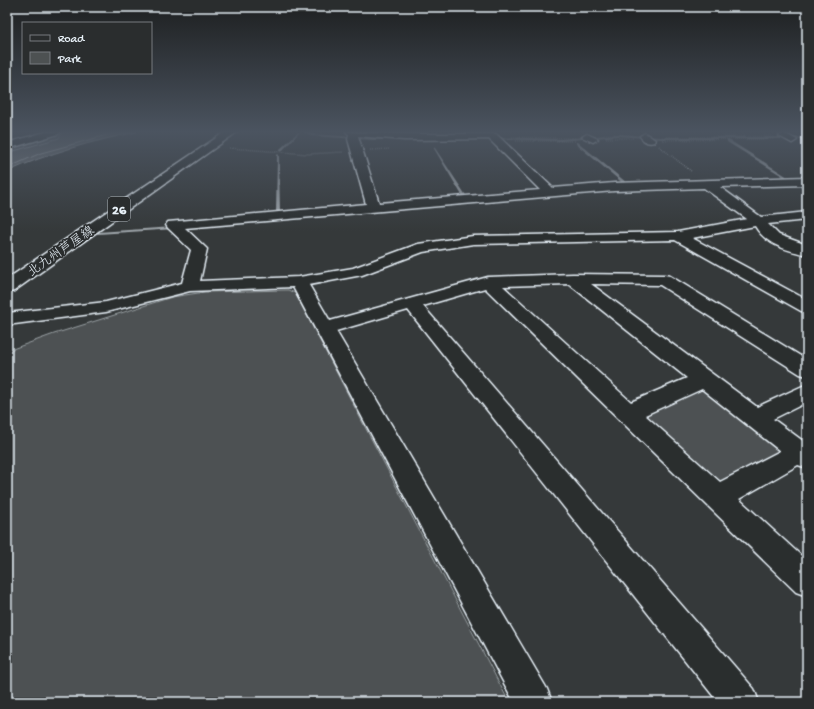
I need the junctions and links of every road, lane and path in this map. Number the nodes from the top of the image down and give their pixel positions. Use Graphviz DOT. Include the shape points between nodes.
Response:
graph roads {
  1 [pos="173,165"];
  2 [pos="184,165"];
  3 [pos="361,165"];
  4 [pos="523,165"];
  5 [pos="683,165"];
  6 [pos="807,181"];
  7 [pos="708,184"];
  8 [pos="550,192"];
  9 [pos="374,206"];
  10 [pos="807,216"];
  11 [pos="760,222"];
  12 [pos="678,236"];
  13 [pos="807,250"];
  14 [pos="7,275"];
  15 [pos="573,279"];
  16 [pos="299,282"];
  17 [pos="488,282"];
  18 [pos="190,286"];
  19 [pos="7,287"];
  20 [pos="412,304"];
  21 [pos="807,307"];
  22 [pos="7,319"];
  23 [pos="324,328"];
  24 [pos="807,369"];
  25 [pos="704,379"];
  26 [pos="807,392"];
  27 [pos="627,413"];
  28 [pos="755,418"];
  29 [pos="803,455"];
  30 [pos="718,498"];
  31 [pos="807,581"];
  32 [pos="534,702"];
  33 [pos="741,702"];
  1 -- 14 [label="main road, 北九州芦屋線 / 26"];
  2 -- 19 [label="main road, 北九州芦屋線 / 26"];
  3 -- 9 [label="street"];
  4 -- 8 [label="street"];
  5 -- 7 [label="path"];
  6 -- 7 [label="street"];
  7 -- 8 [label="street"];
  7 -- 11 [label="street"];
  8 -- 9 [label="street"];
  9 -- 18 [label="street" via="281,217 173,225 200,249"];
  10 -- 11 [label="street"];
  11 -- 12 [label="street"];
  11 -- 13 [label="street" via="763,231 770,236 785,244"];
  12 -- 16 [label="street" via="466,240 418,249 356,272"];
  12 -- 21 [label="street"];
  15 -- 17 [label="street"];
  15 -- 24 [label="street" via="664,280"];
  15 -- 25 [label="street"];
  16 -- 18 [label="street"];
  16 -- 23 [label="street"];
  17 -- 20 [label="street"];
  17 -- 27 [label="street"];
  18 -- 22 [label="street" via="106,307"];
  20 -- 23 [label="street"];
  20 -- 33 [label="street"];
  23 -- 32 [label="street"];
  25 -- 27 [label="street"];
  25 -- 28 [label="street"];
  26 -- 28 [label="street"];
  27 -- 30 [label="street"];
  28 -- 29 [label="street"];
  29 -- 30 [label="street"];
  30 -- 31 [label="street"];
}
